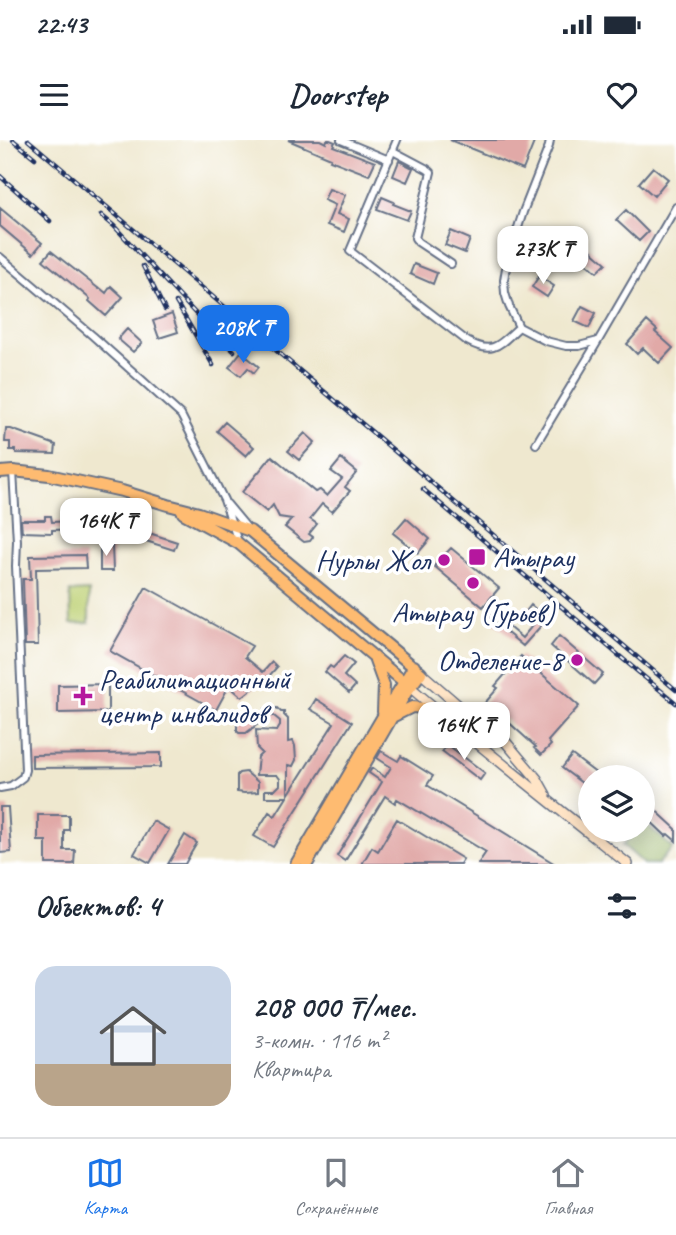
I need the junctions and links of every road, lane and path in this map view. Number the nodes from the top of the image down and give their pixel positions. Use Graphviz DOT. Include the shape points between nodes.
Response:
graph roads {
  1 [pos="341,140"];
  2 [pos="397,140"];
  3 [pos="550,140"];
  4 [pos="393,151"];
  5 [pos="389,160"];
  6 [pos="676,207"];
  7 [pos="0,257"];
  8 [pos="451,264"];
  9 [pos="519,327"];
  10 [pos="598,341"];
  11 [pos="536,444"];
  12 [pos="0,471"];
  13 [pos="13,471"];
  14 [pos="224,500"];
  15 [pos="168,505"];
  16 [pos="210,517"];
  17 [pos="232,524"];
  18 [pos="250,531"];
  19 [pos="239,543"];
  20 [pos="374,657"];
  21 [pos="418,669"];
  22 [pos="407,684"];
  23 [pos="436,709"];
  24 [pos="387,717"];
  25 [pos="505,740"];
  26 [pos="488,754"];
  27 [pos="0,788"];
  28 [pos="549,799"];
  29 [pos="296,864"];
  30 [pos="307,864"];
  31 [pos="628,864"];
  1 -- 5 [label="street"];
  2 -- 4 [label="street"];
  3 -- 9 [label="street" via="504,280"];
  4 -- 5 [label="street"];
  4 -- 8 [label="street" via="431,172 415,237"];
  5 -- 9 [label="street" via="350,251 478,348 496,347"];
  6 -- 10 [label="street"];
  7 -- 14 [label="street" via="181,415"];
  9 -- 10 [label="street" via="566,346"];
  10 -- 11 [label="street"];
  12 -- 13 [label="main road"];
  13 -- 15 [label="main road" via="122,491"];
  13 -- 27 [label="street" via="25,770 11,786"];
  14 -- 16 [label="street" via="219,513"];
  14 -- 17 [label="street"];
  14 -- 18 [label="street"];
  15 -- 16 [label="main road"];
  15 -- 19 [label="main road"];
  16 -- 17 [label="main road"];
  17 -- 18 [label="main road"];
  17 -- 19 [label="street"];
  18 -- 21 [label="main road"];
  19 -- 20 [label="main road"];
  20 -- 22 [label="main road"];
  20 -- 24 [label="main road" via="384,685"];
  21 -- 22 [label="main road"];
  21 -- 25 [label="main road"];
  22 -- 23 [label="main road"];
  22 -- 24 [label="main road"];
  23 -- 24 [label="main road" via="412,707"];
  23 -- 26 [label="main road"];
  24 -- 29 [label="main road"];
  24 -- 30 [label="main road"];
  25 -- 26 [label="main road" via="505,750"];
  25 -- 28 [label="main road"];
  26 -- 28 [label="main road"];
  28 -- 31 [label="main road"];
}
